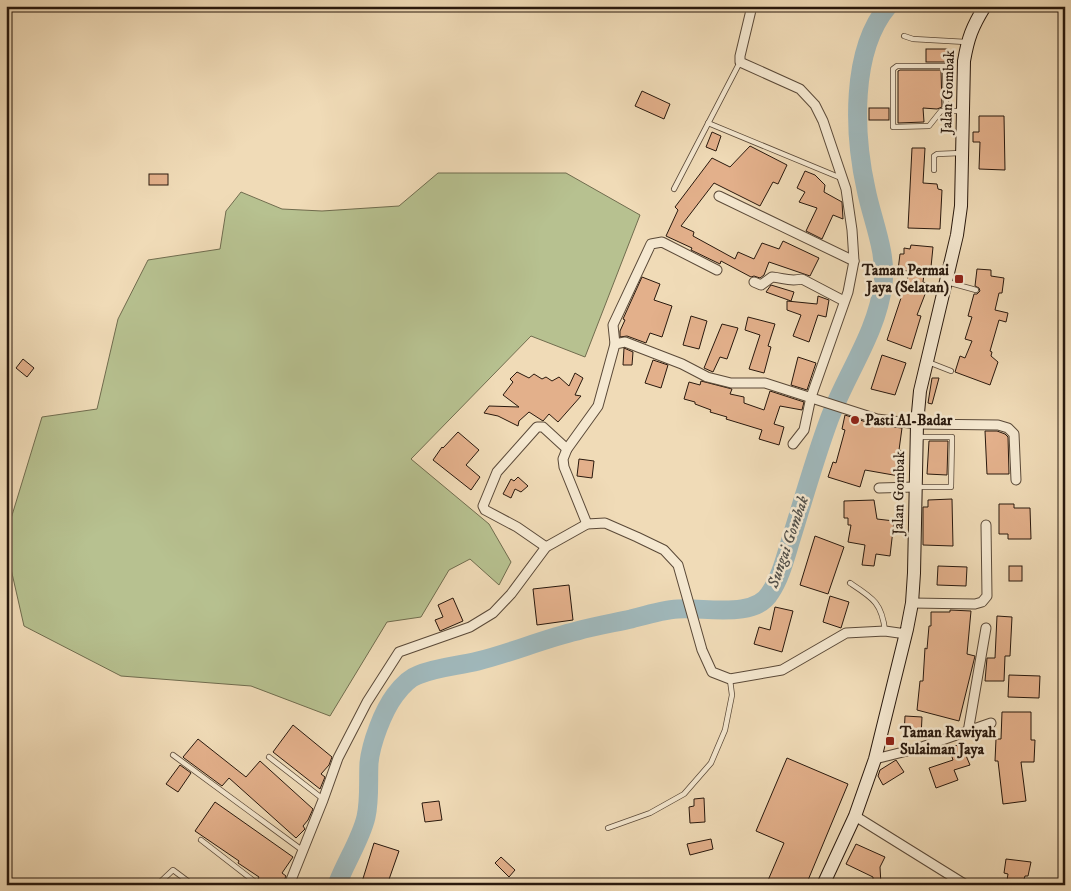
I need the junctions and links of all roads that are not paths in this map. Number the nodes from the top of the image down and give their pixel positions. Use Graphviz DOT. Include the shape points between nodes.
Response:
graph roads {
  1 [pos="985,6"];
  2 [pos="750,7"];
  3 [pos="904,36"];
  4 [pos="967,42"];
  5 [pos="740,62"];
  6 [pos="946,111"];
  7 [pos="963,111"];
  8 [pos="708,123"];
  9 [pos="962,153"];
  10 [pos="934,170"];
  11 [pos="842,178"];
  12 [pos="674,189"];
  13 [pos="720,196"];
  14 [pos="854,261"];
  15 [pos="717,270"];
  16 [pos="754,282"];
  17 [pos="946,282"];
  18 [pos="976,290"];
  19 [pos="844,301"];
  20 [pos="615,344"];
  21 [pos="927,362"];
  22 [pos="951,371"];
  23 [pos="811,397"];
  24 [pos="917,424"];
  25 [pos="793,444"];
  26 [pos="568,449"];
  27 [pos="1016,480"];
  28 [pos="917,486"];
  29 [pos="879,488"];
  30 [pos="587,524"];
  31 [pos="986,525"];
  32 [pos="546,547"];
  33 [pos="850,583"];
  34 [pos="912,603"];
  35 [pos="986,628"];
  36 [pos="885,631"];
  37 [pos="906,634"];
  38 [pos="730,679"];
  39 [pos="990,723"];
  40 [pos="968,732"];
  41 [pos="173,755"];
  42 [pos="269,757"];
  43 [pos="875,759"];
  44 [pos="323,800"];
  45 [pos="854,816"];
  46 [pos="608,828"];
  47 [pos="201,840"];
  48 [pos="302,850"];
  49 [pos="955,881"];
  50 [pos="157,885"];
  51 [pos="193,885"];
  52 [pos="258,885"];
  53 [pos="289,885"];
  54 [pos="823,885"];
  55 [pos="966,885"];
  1 -- 4 [label="main road, Jalan Gombak"];
  2 -- 5 [label="street"];
  3 -- 4 [label="lane"];
  4 -- 7 [label="main road, Jalan Gombak"];
  5 -- 8 [label="lane"];
  5 -- 11 [label="street" via="800,89 815,105"];
  6 -- 6 [label="lane" via="945,66 897,66 893,69 893,128 929,126 941,112"];
  6 -- 7 [label="lane"];
  7 -- 9 [label="main road, Jalan Gombak"];
  8 -- 11 [label="lane"];
  8 -- 12 [label="lane"];
  9 -- 10 [label="lane" via="937,154 934,156"];
  9 -- 17 [label="main road, Jalan Gombak" via="961,206"];
  11 -- 14 [label="street"];
  13 -- 14 [label="street"];
  14 -- 19 [label="street"];
  15 -- 20 [label="street" via="662,242 651,244 613,325"];
  16 -- 19 [label="street" via="761,285 772,277 785,281 802,279"];
  17 -- 18 [label="lane"];
  17 -- 21 [label="main road, Jalan Gombak"];
  19 -- 23 [label="street"];
  20 -- 23 [label="street" via="624,342 707,377 730,383 765,384"];
  20 -- 26 [label="street" via="598,406"];
  21 -- 22 [label="lane"];
  21 -- 24 [label="main road, Jalan Gombak"];
  23 -- 24 [label="street" via="877,419"];
  23 -- 25 [label="street" via="804,430"];
  24 -- 27 [label="street" via="998,425 1008,428 1014,434"];
  24 -- 28 [label="main road, Jalan Gombak"];
  26 -- 30 [label="street" via="563,459 564,467"];
  26 -- 32 [label="street" via="543,427 537,427 497,472 483,506"];
  28 -- 28 [label="lane" via="920,437 952,437 951,487"];
  28 -- 29 [label="street"];
  28 -- 34 [label="main road, Jalan Gombak"];
  30 -- 32 [label="street"];
  30 -- 38 [label="street" via="605,523 637,537 664,550 678,565 702,650 712,672"];
  31 -- 34 [label="street" via="987,596 982,602"];
  32 -- 44 [label="street" via="493,613 470,627 399,652 367,702 342,750"];
  33 -- 36 [label="lane" via="877,604"];
  34 -- 37 [label="main road, Jalan Gombak"];
  35 -- 40 [label="street"];
  36 -- 37 [label="street"];
  36 -- 38 [label="street" via="846,633 782,670"];
  37 -- 43 [label="main road, Jalan Gombak"];
  38 -- 46 [label="lane" via="732,695 725,730 711,763 684,794 650,813"];
  39 -- 40 [label="street"];
  40 -- 43 [label="street"];
  41 -- 48 [label="lane"];
  42 -- 44 [label="lane"];
  43 -- 45 [label="main road, Jalan Gombak"];
  44 -- 48 [label="street"];
  45 -- 49 [label="street"];
  45 -- 54 [label="main road, Jalan Gombak"];
  47 -- 52 [label="lane"];
  48 -- 53 [label="street"];
  49 -- 55 [label="street"];
  50 -- 51 [label="lane" via="172,870"];
}
